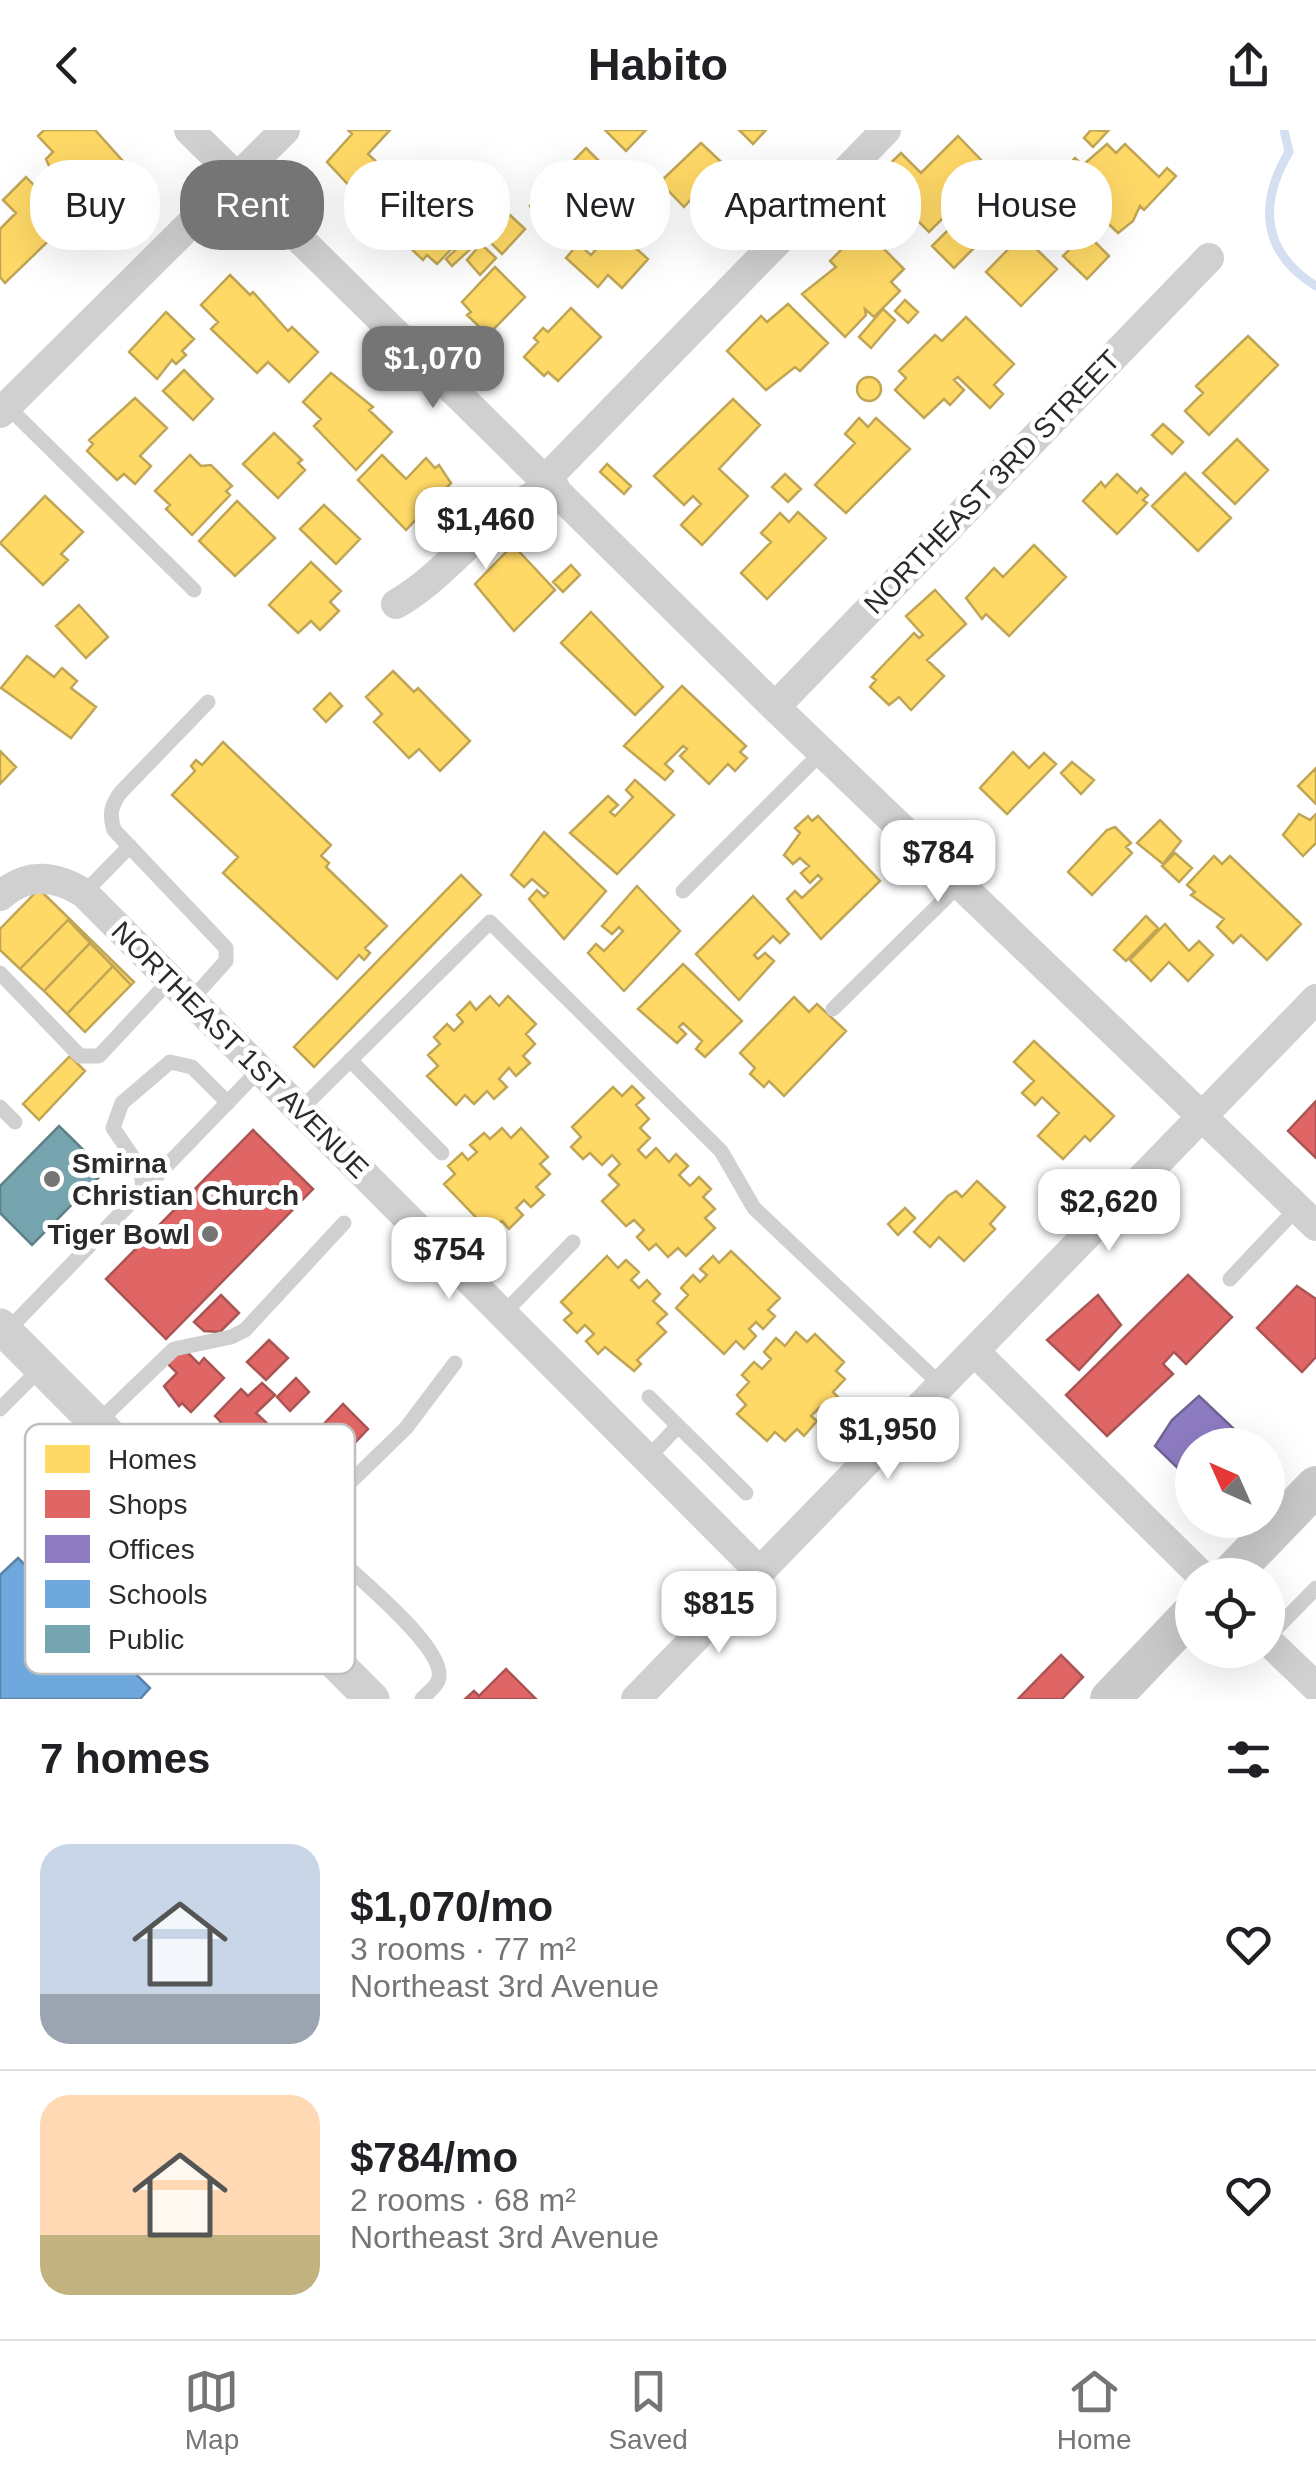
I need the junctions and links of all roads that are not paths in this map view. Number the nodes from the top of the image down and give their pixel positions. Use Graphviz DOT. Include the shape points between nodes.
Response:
graph roads {
  1 [pos="189,130"];
  2 [pos="285,130"];
  3 [pos="886,130"];
  4 [pos="220,160"];
  5 [pos="254,160"];
  6 [pos="180,234"];
  7 [pos="312,250"];
  8 [pos="1209,258"];
  9 [pos="4,409"];
  10 [pos="551,484"];
  11 [pos="194,590"];
  12 [pos="396,604"];
  13 [pos="208,702"];
  14 [pos="775,707"];
  15 [pos="822,752"];
  16 [pos="130,846"];
  17 [pos="960,884"];
  18 [pos="683,892"];
  19 [pos="84,893"];
  20 [pos="0,896"];
  21 [pos="0,973"];
  22 [pos="181,990"];
  23 [pos="1316,999"];
  24 [pos="833,1009"];
  25 [pos="350,1060"];
  26 [pos="260,1069"];
  27 [pos="228,1103"];
  28 [pos="0,1106"];
  29 [pos="300,1110"];
  30 [pos="1200,1116"];
  31 [pos="15,1122"];
  32 [pos="442,1152"];
  33 [pos="143,1193"];
  34 [pos="1306,1217"];
  35 [pos="344,1223"];
  36 [pos="573,1242"];
  37 [pos="1230,1279"];
  38 [pos="503,1314"];
  39 [pos="3,1329"];
  40 [pos="974,1351"];
  41 [pos="455,1363"];
  42 [pos="42,1367"];
  43 [pos="941,1385"];
  44 [pos="648,1398"];
  45 [pos="0,1409"];
  46 [pos="98,1422"];
  47 [pos="678,1426"];
  48 [pos="647,1459"];
  49 [pos="355,1478"];
  50 [pos="1316,1486"];
  51 [pos="746,1493"];
  52 [pos="1184,1558"];
  53 [pos="1246,1558"];
  54 [pos="758,1571"];
  55 [pos="355,1574"];
  56 [pos="1316,1588"];
  57 [pos="1285,1621"];
  58 [pos="1175,1632"];
  59 [pos="1285,1656"];
  60 [pos="347,1674"];
  61 [pos="1316,1688"];
  62 [pos="372,1699"];
  63 [pos="422,1699"];
  64 [pos="636,1699"];
  65 [pos="1110,1699"];
  1 -- 4 [label="street"];
  2 -- 5 [label="street"];
  3 -- 10 [label="street"];
  6 -- 9 [label="street"];
  7 -- 10 [label="street"];
  8 -- 14 [label="street, NORTHEAST 3RD STREET"];
  9 -- 11 [label="lane"];
  10 -- 12 [label="street" via="523,500 425,588"];
  10 -- 14 [label="street"];
  13 -- 16 [label="lane" via="112,803 114,830"];
  14 -- 15 [label="street"];
  15 -- 17 [label="street"];
  15 -- 18 [label="lane"];
  16 -- 19 [label="lane"];
  16 -- 22 [label="lane" via="226,948 226,961"];
  17 -- 24 [label="lane"];
  17 -- 30 [label="street"];
  19 -- 20 [label="street, NORTHEAST 1ST AVENUE" via="53,878 34,878"];
  19 -- 22 [label="street, NORTHEAST 1ST AVENUE"];
  21 -- 22 [label="lane" via="89,1059"];
  22 -- 26 [label="street, NORTHEAST 1ST AVENUE"];
  23 -- 30 [label="street"];
  25 -- 29 [label="lane"];
  25 -- 32 [label="lane"];
  25 -- 43 [label="lane" via="490,922 721,1151 754,1208"];
  26 -- 27 [label="lane"];
  26 -- 29 [label="street, NORTHEAST 1ST AVENUE"];
  27 -- 33 [label="lane"];
  27 -- 33 [label="lane" via="192,1067 170,1062 122,1103 113,1128 141,1170"];
  28 -- 31 [label="lane"];
  29 -- 38 [label="street, NORTHEAST 1ST AVENUE"];
  30 -- 34 [label="street"];
  30 -- 40 [label="street"];
  33 -- 39 [label="lane"];
  34 -- 37 [label="lane"];
  35 -- 46 [label="lane" via="244,1330 174,1349"];
  36 -- 38 [label="lane"];
  38 -- 48 [label="street, NORTHEAST 1ST AVENUE"];
  39 -- 42 [label="street"];
  40 -- 43 [label="street"];
  40 -- 52 [label="street"];
  41 -- 49 [label="lane" via="406,1428"];
  42 -- 45 [label="lane"];
  42 -- 46 [label="street"];
  43 -- 54 [label="street"];
  44 -- 47 [label="lane"];
  47 -- 48 [label="lane"];
  47 -- 51 [label="lane"];
  48 -- 54 [label="street, NORTHEAST 1ST AVENUE"];
  50 -- 53 [label="main road"];
  54 -- 64 [label="street"];
  55 -- 63 [label="lane" via="430,1648 438,1682"];
  56 -- 57 [label="lane"];
  58 -- 65 [label="main road"];
  59 -- 61 [label="street"];
  60 -- 62 [label="street"];
}
